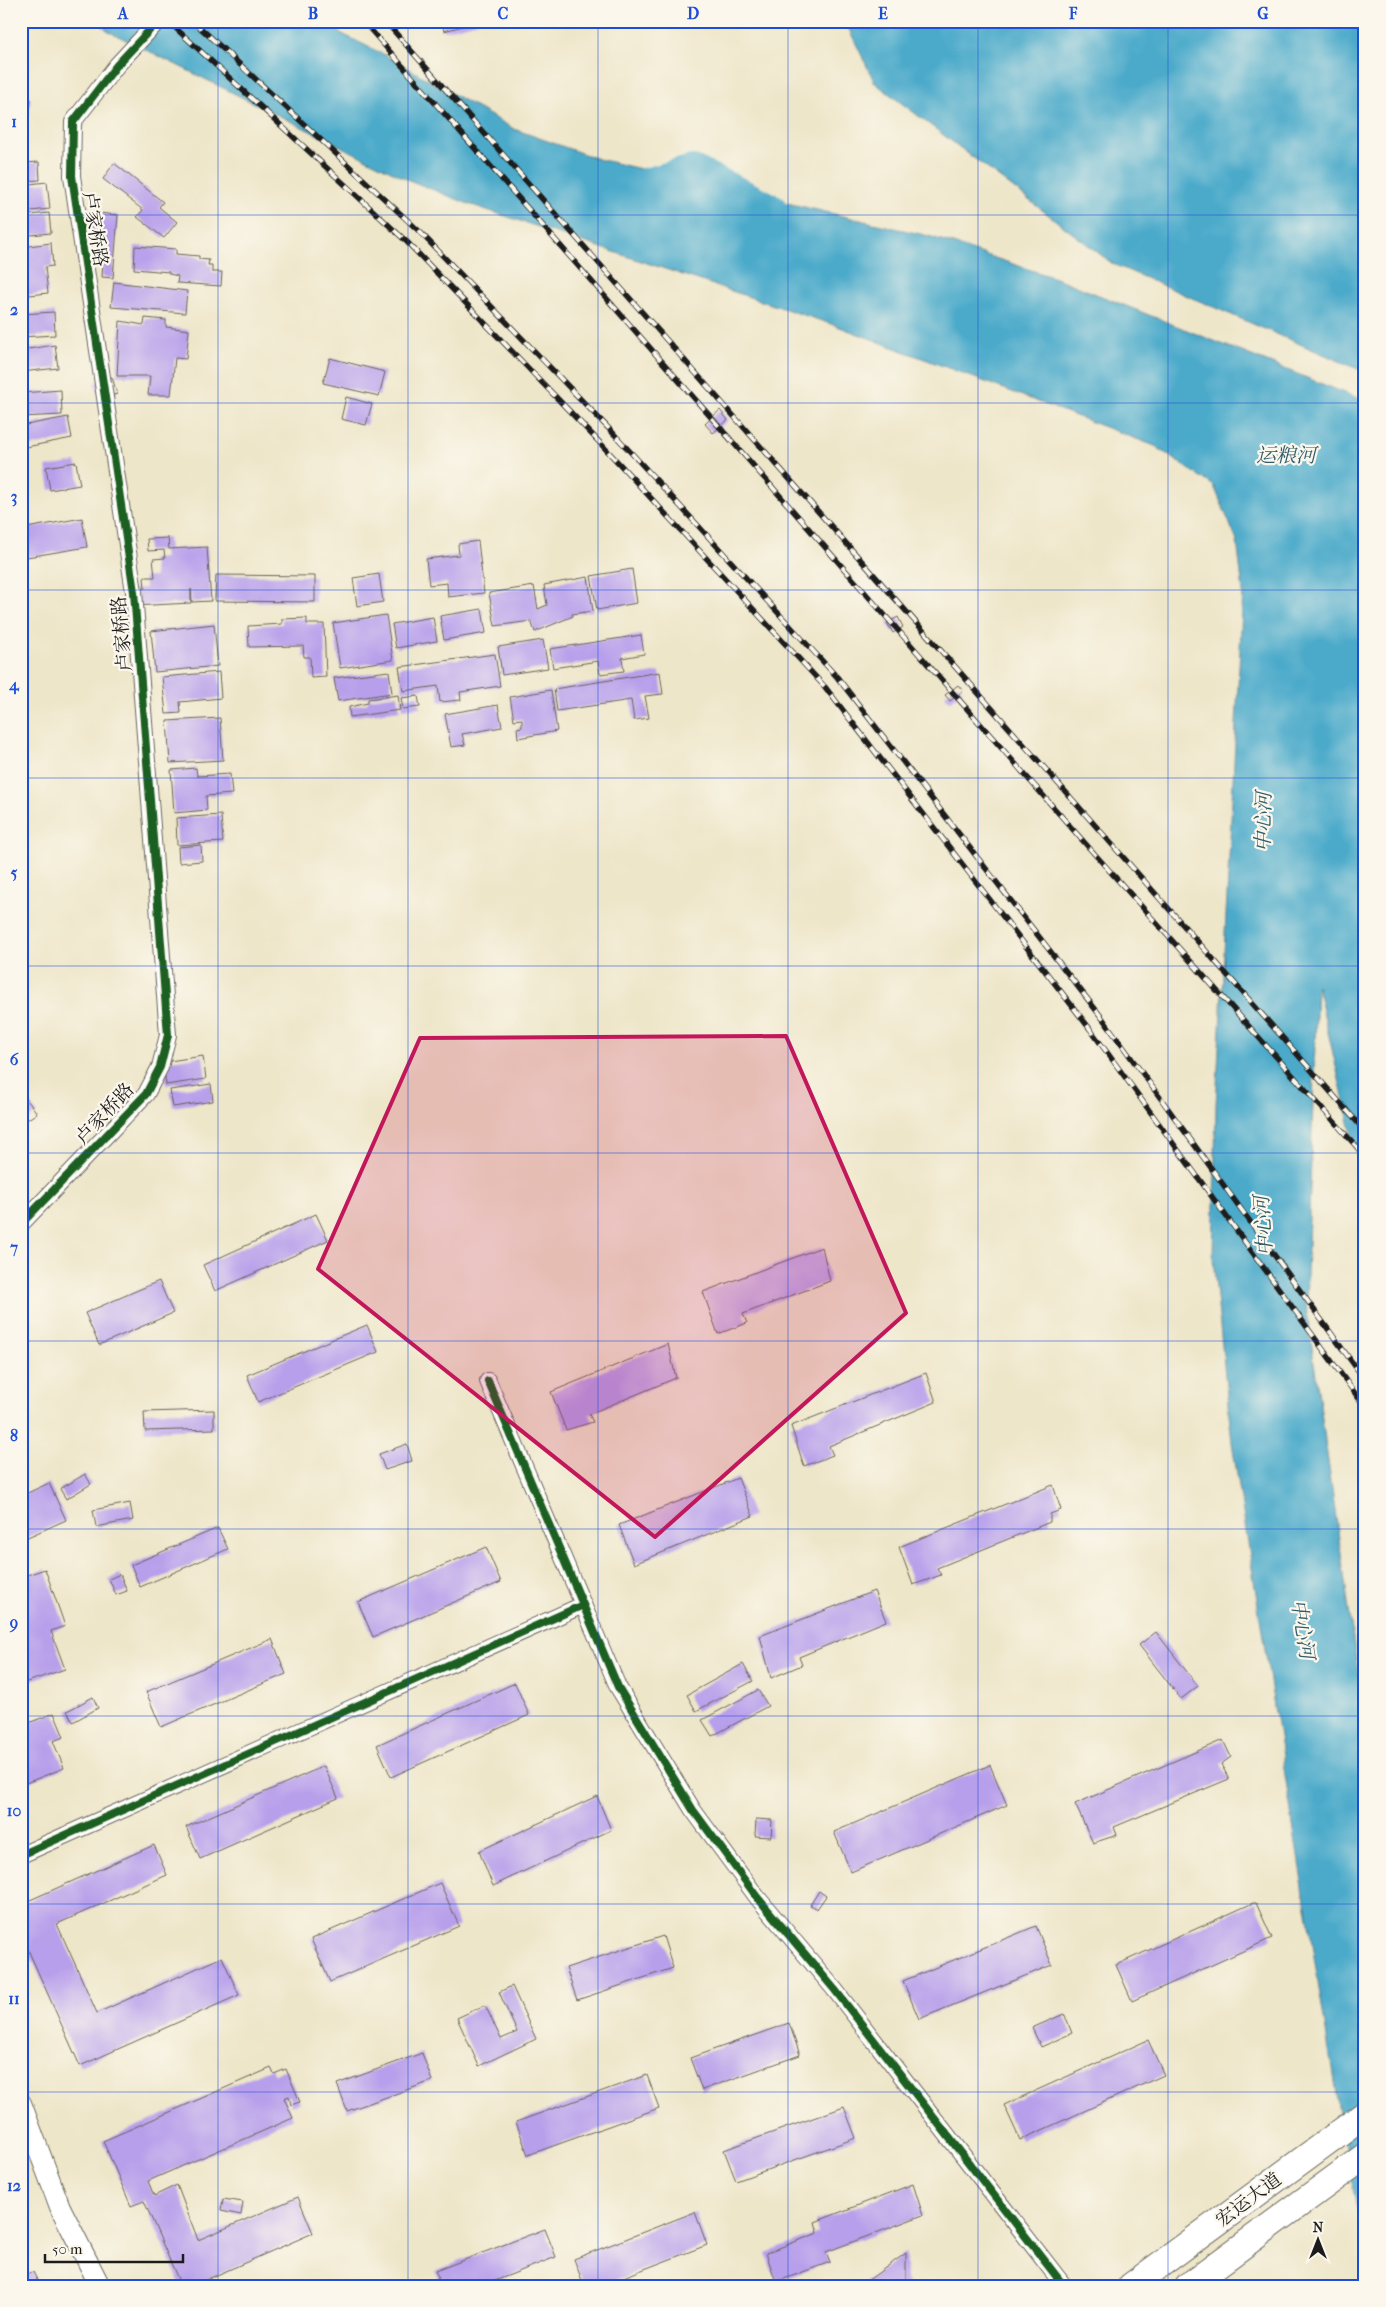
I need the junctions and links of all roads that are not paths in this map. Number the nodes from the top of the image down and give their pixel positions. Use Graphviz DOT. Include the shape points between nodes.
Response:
graph roads {
  1 [pos="155,24"];
  2 [pos="21,1224"];
  3 [pos="488,1381"];
  4 [pos="583,1606"];
  5 [pos="21,1855"];
  6 [pos="21,2103"];
  7 [pos="1365,2114"];
  8 [pos="1356,2163"];
  9 [pos="100,2286"];
  10 [pos="1064,2286"];
  11 [pos="1131,2286"];
  12 [pos="1188,2286"];
  1 -- 2 [label="street, 卢家桥路" via="117,65 73,122 72,176 134,592 168,1035 160,1067 146,1094"];
  3 -- 4 [label="street"];
  4 -- 5 [label="street"];
  4 -- 10 [label="street" via="618,1687 693,1810 757,1897 835,1990"];
  6 -- 9 [label="street" via="60,2207"];
  7 -- 11 [label="main road, 宏运大道"];
  8 -- 12 [label="main road, 宏运大道"];
}
